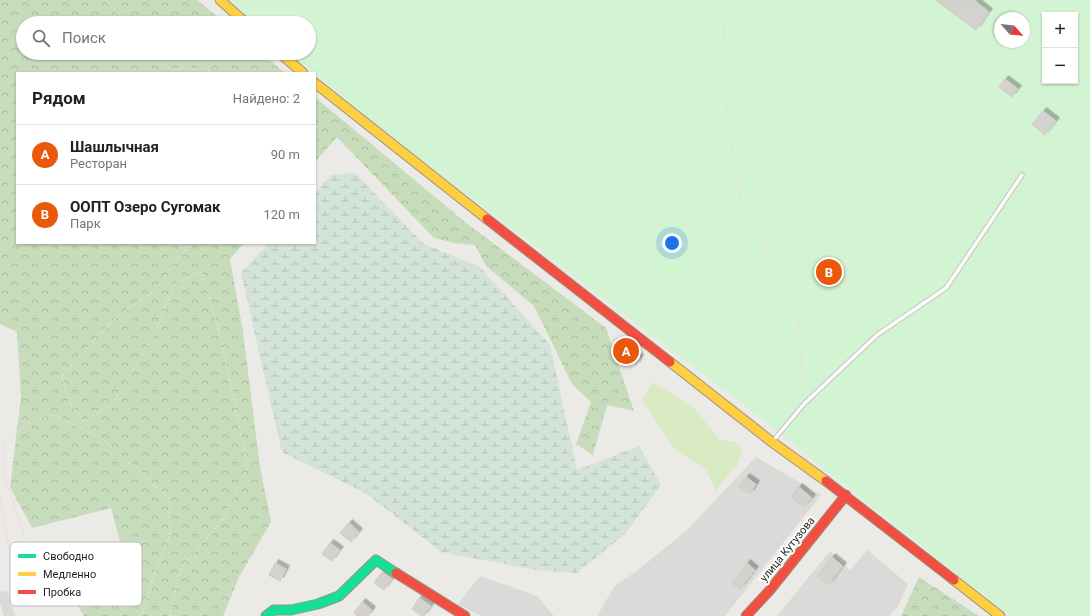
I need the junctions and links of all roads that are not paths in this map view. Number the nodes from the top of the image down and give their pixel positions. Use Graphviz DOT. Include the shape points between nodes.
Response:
graph roads {
  1 [pos="220,0"];
  2 [pos="238,16"];
  3 [pos="288,60"];
  4 [pos="302,72"];
  5 [pos="316,84"];
  6 [pos="1022,175"];
  7 [pos="772,442"];
  8 [pos="846,495"];
  9 [pos="266,616"];
  10 [pos="465,616"];
  11 [pos="746,616"];
  12 [pos="1000,616"];
  1 -- 2 [label="main road"];
  3 -- 4 [label="main road"];
  5 -- 7 [label="main road"];
  6 -- 7 [label="lane" via="946,288 877,336 804,404"];
  7 -- 8 [label="main road"];
  8 -- 11 [label="main road, улица Кутузова"];
  8 -- 12 [label="main road"];
  9 -- 10 [label="main road" via="274,610 291,610 339,596 376,560"];
}
